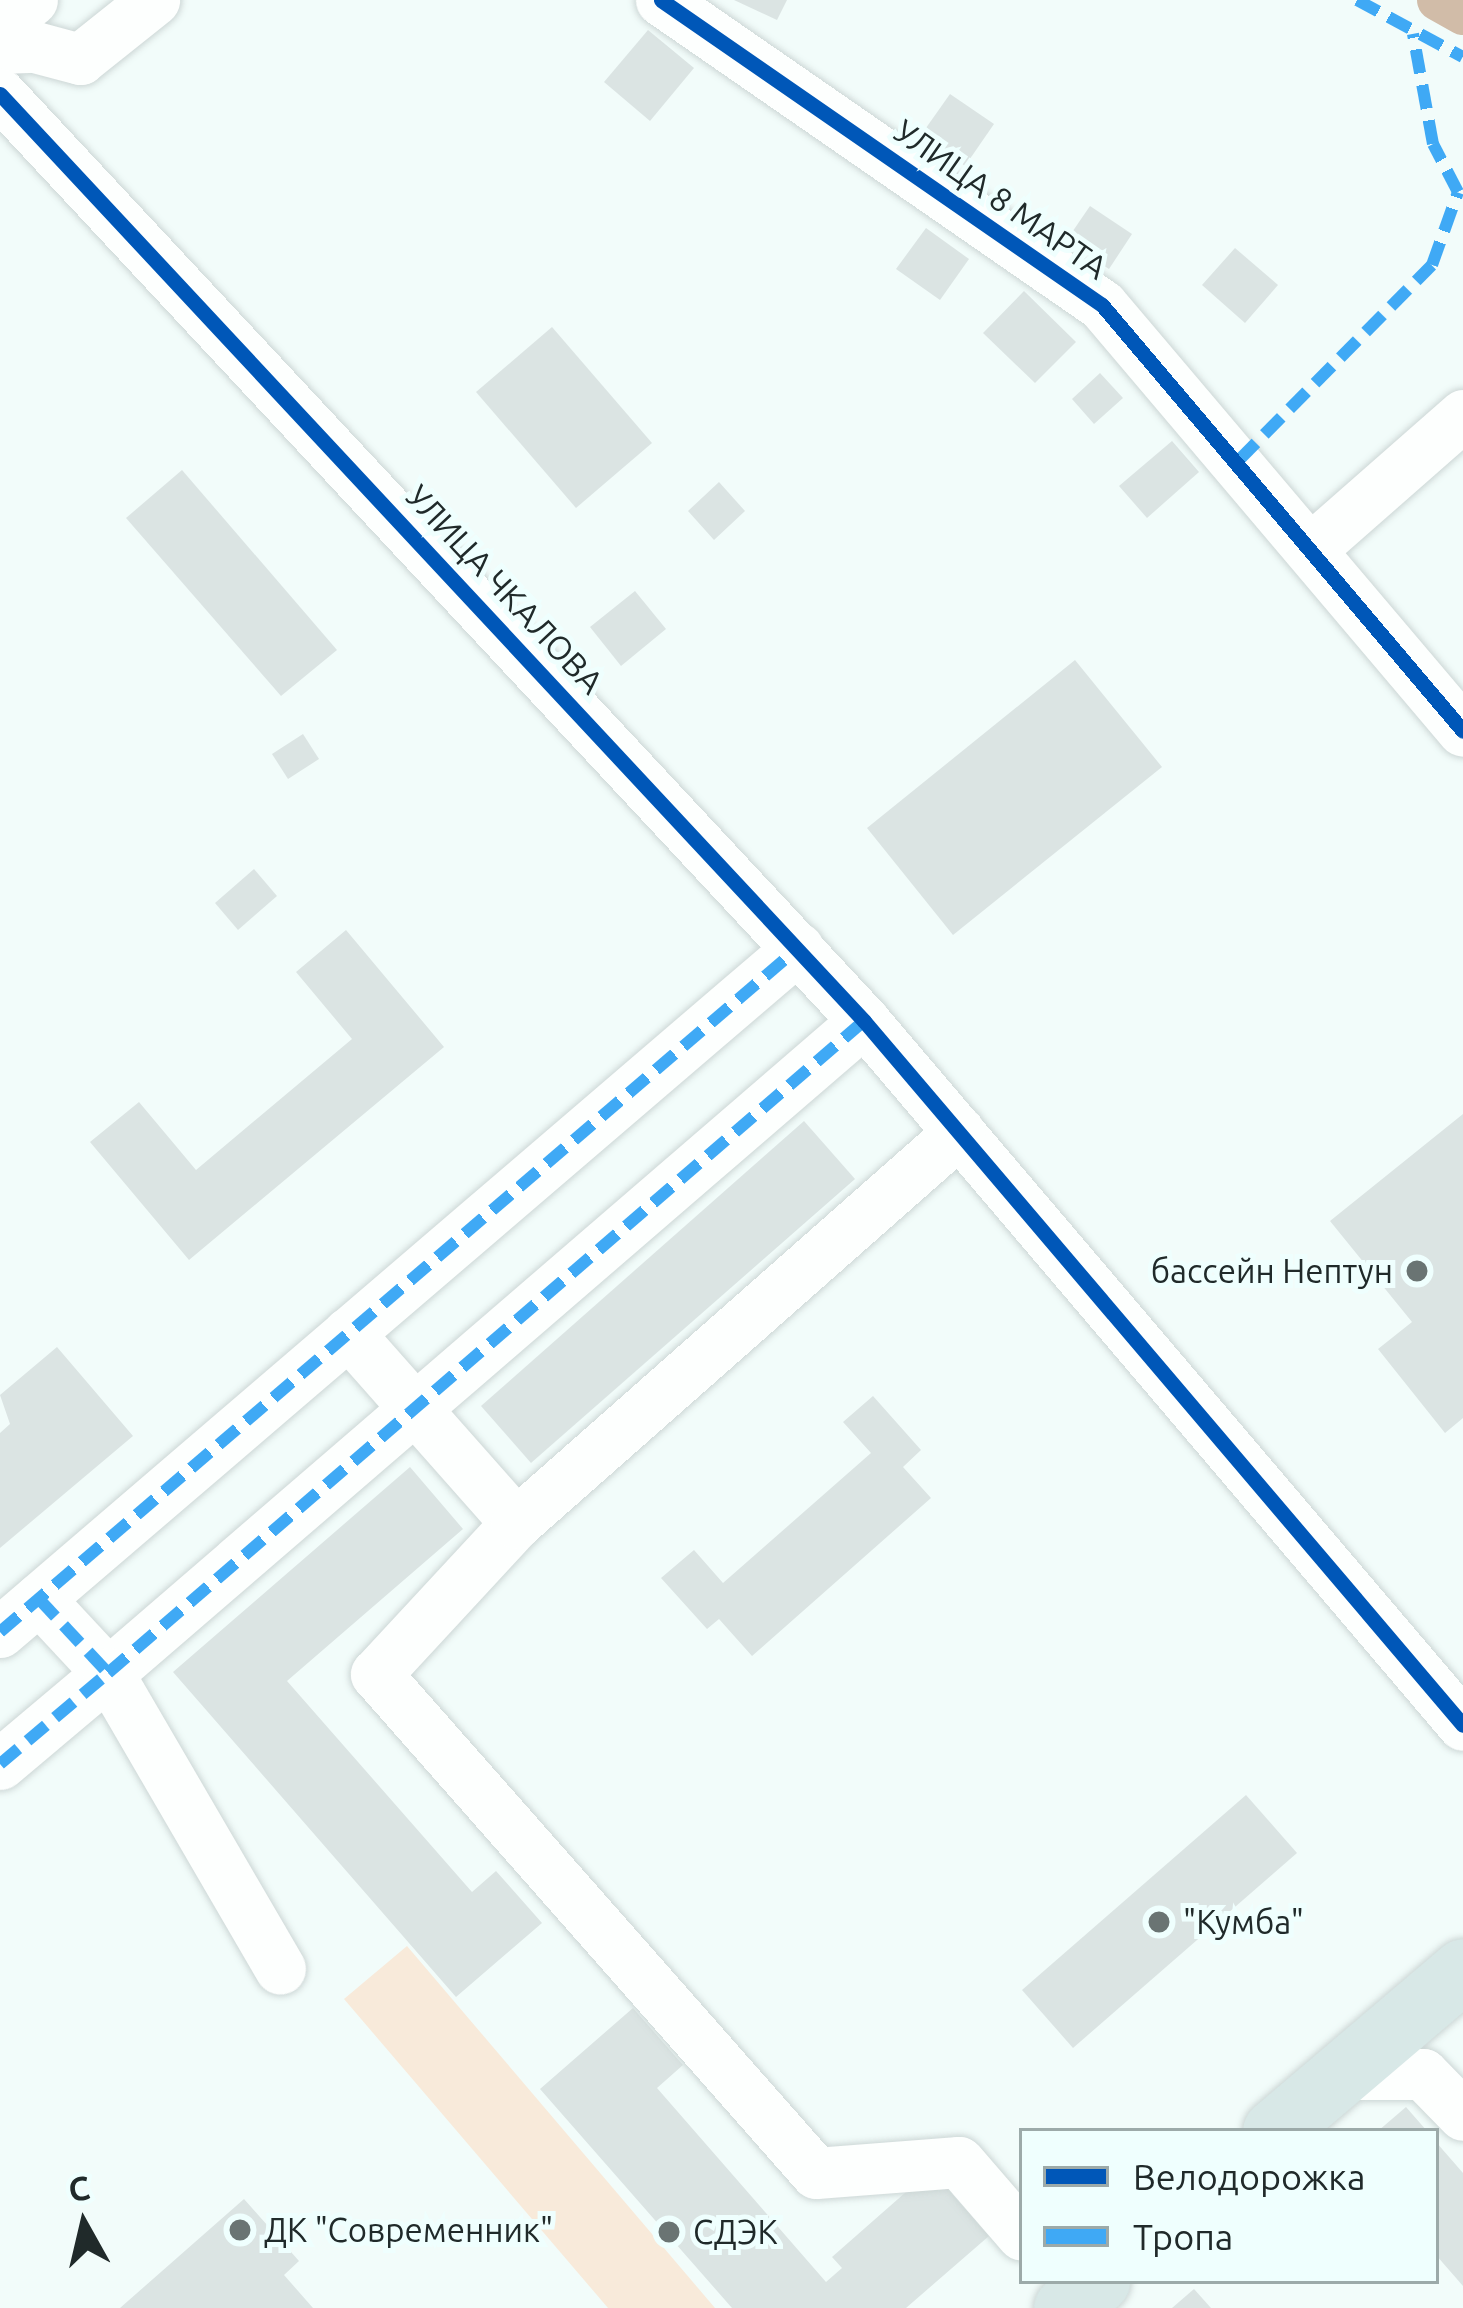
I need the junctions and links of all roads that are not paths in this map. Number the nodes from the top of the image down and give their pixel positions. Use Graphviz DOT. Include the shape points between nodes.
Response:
graph roads {
  1 [pos="32,0"];
  2 [pos="154,0"];
  3 [pos="661,0"];
  4 [pos="0,24"];
  5 [pos="0,48"];
  6 [pos="0,94"];
  7 [pos="1463,416"];
  8 [pos="1313,548"];
  9 [pos="1463,730"];
  10 [pos="798,948"];
  11 [pos="864,1021"];
  12 [pos="959,1132"];
  13 [pos="348,1334"];
  14 [pos="414,1408"];
  15 [pos="516,1523"];
  16 [pos="39,1599"];
  17 [pos="0,1632"];
  18 [pos="108,1673"];
  19 [pos="1463,1726"];
  20 [pos="0,1764"];
  21 [pos="280,1969"];
  22 [pos="1463,1970"];
  23 [pos="1340,2074"];
  24 [pos="1463,2115"];
  25 [pos="1277,2128"];
  26 [pos="1019,2232"];
  1 -- 4 [label="street"];
  2 -- 5 [label="street" via="80,59"];
  3 -- 8 [label="street, УЛИЦА 8 МАРТА" via="1102,305"];
  6 -- 10 [label="street, УЛИЦА ЧКАЛОВА"];
  7 -- 8 [label="street"];
  8 -- 9 [label="street, УЛИЦА 8 МАРТА"];
  10 -- 11 [label="street, УЛИЦА ЧКАЛОВА"];
  10 -- 13 [label="street"];
  11 -- 12 [label="street, УЛИЦА ЧКАЛОВА"];
  11 -- 14 [label="street"];
  12 -- 15 [label="street"];
  12 -- 19 [label="street, УЛИЦА ЧКАЛОВА"];
  13 -- 14 [label="street"];
  13 -- 16 [label="street"];
  14 -- 15 [label="street"];
  14 -- 18 [label="street"];
  15 -- 26 [label="street" via="376,1674 816,2173 959,2162"];
  16 -- 17 [label="street"];
  16 -- 18 [label="street"];
  18 -- 20 [label="street"];
  18 -- 21 [label="street"];
  22 -- 23 [label="main road"];
  23 -- 24 [label="street" via="1423,2074"];
  23 -- 25 [label="main road"];
}
